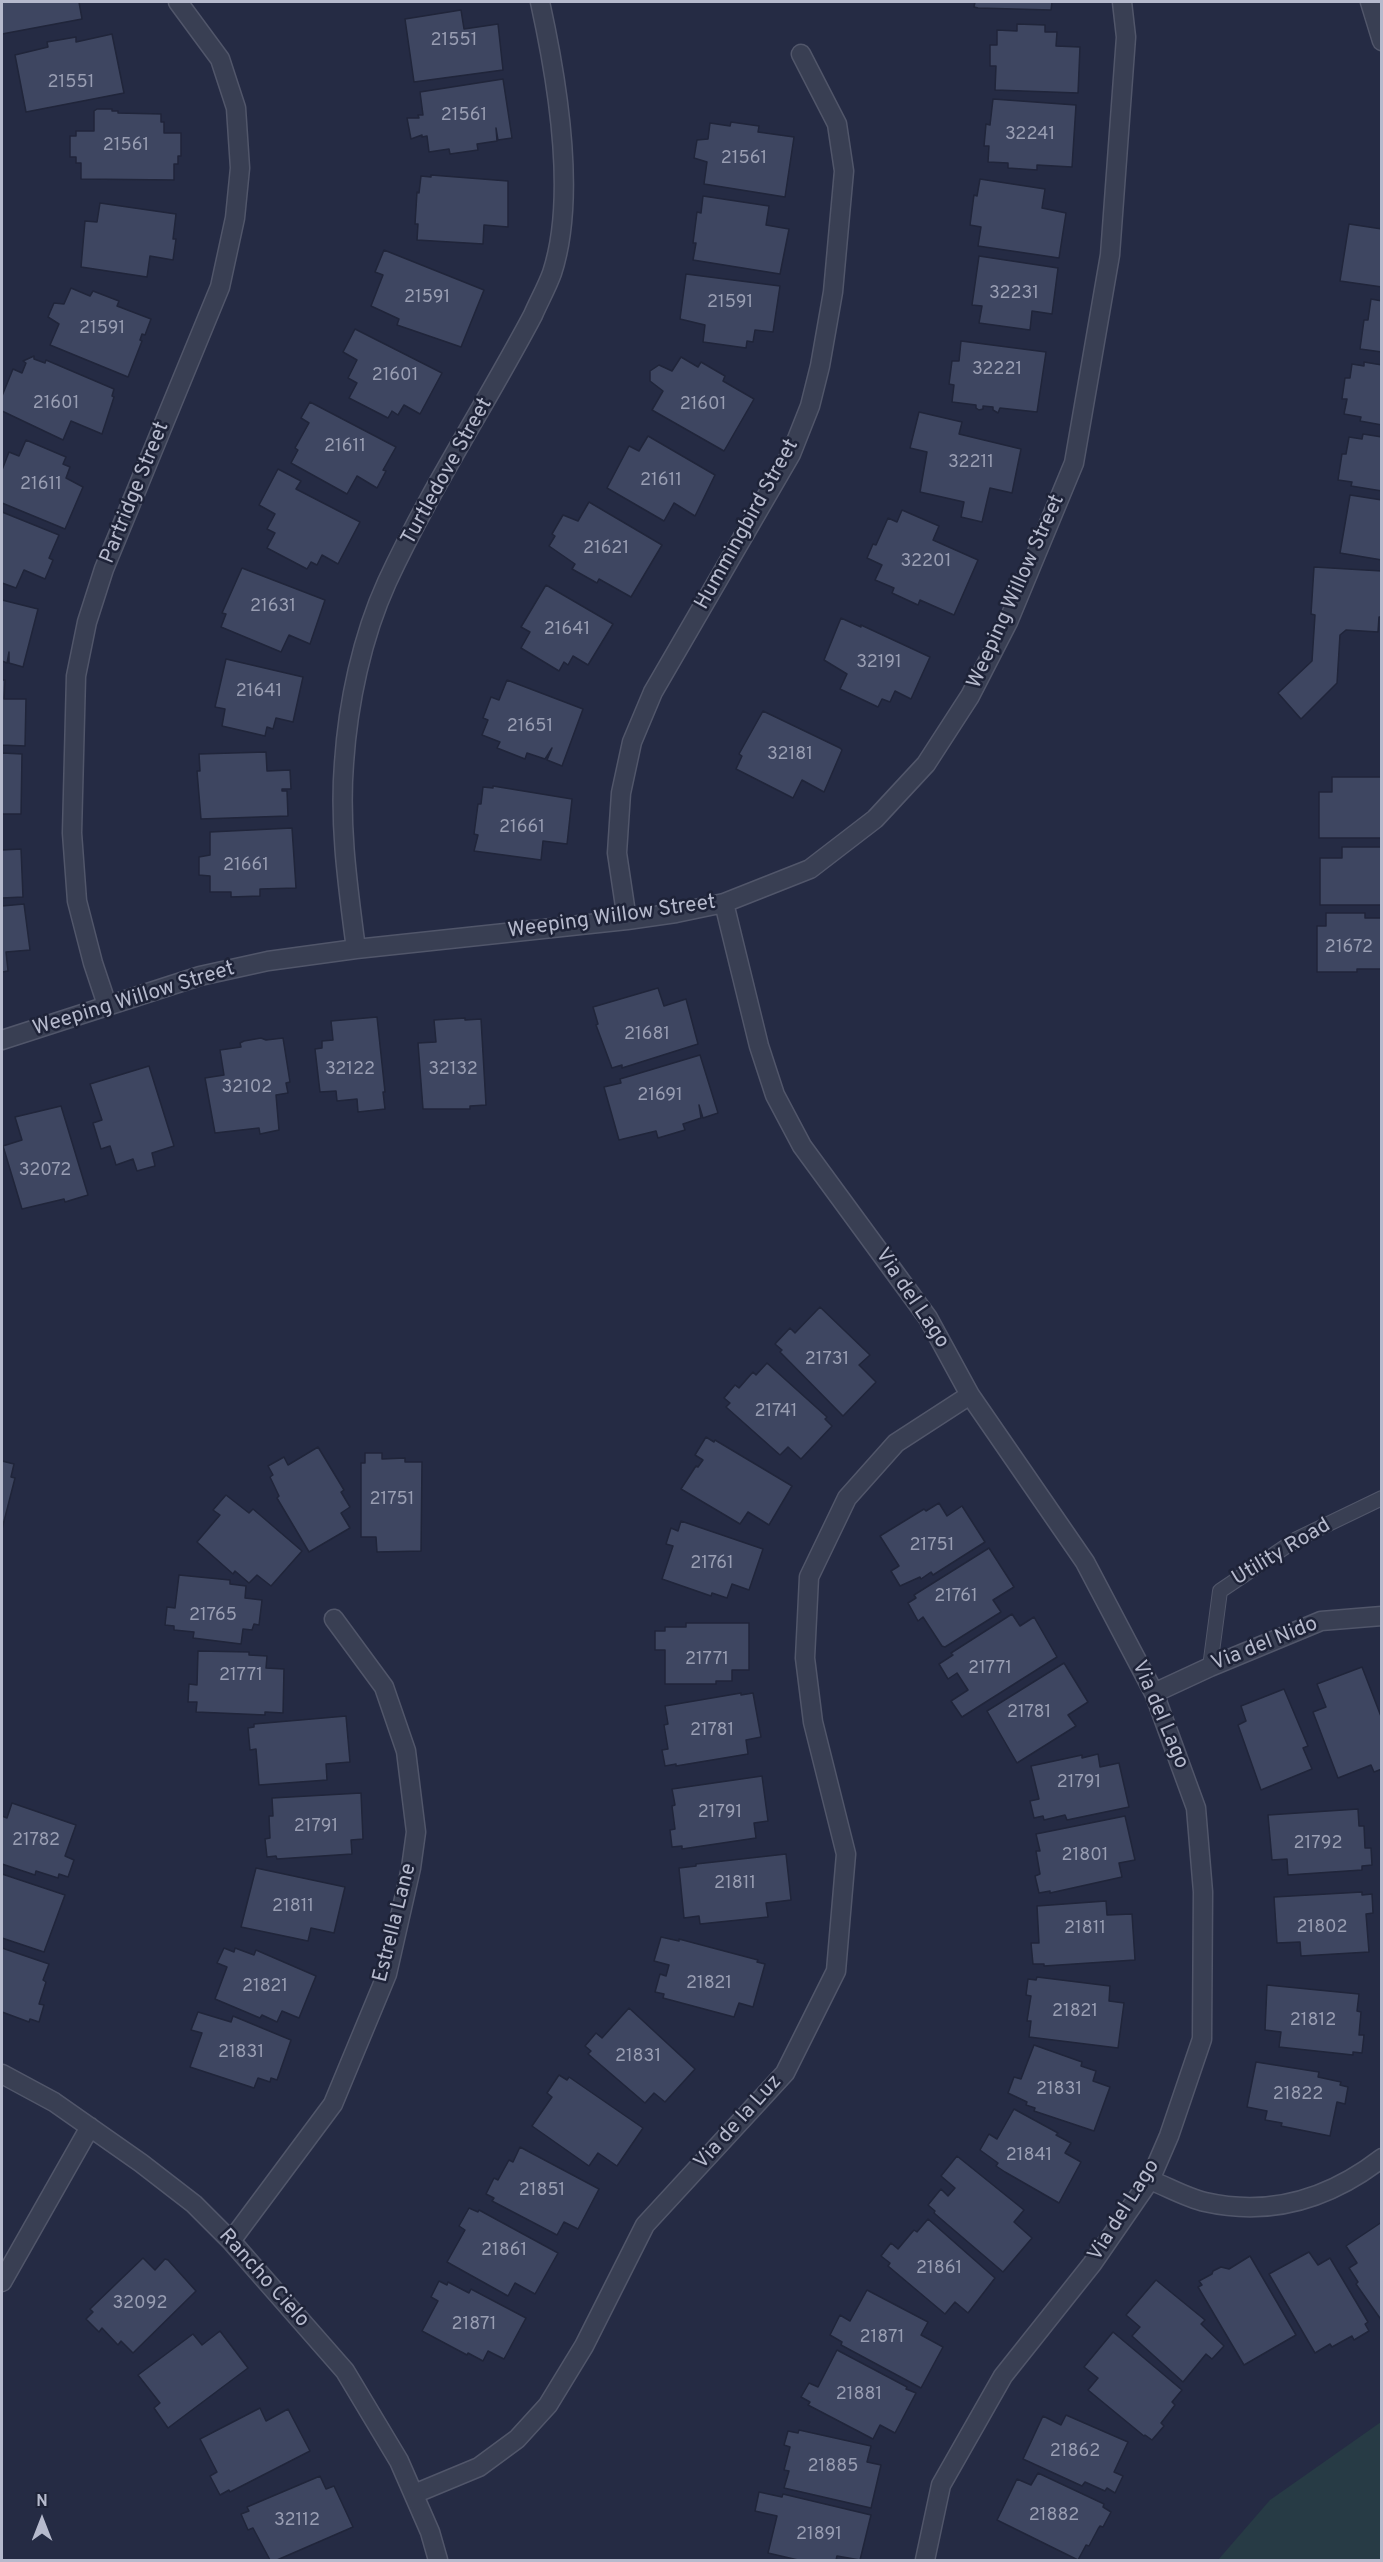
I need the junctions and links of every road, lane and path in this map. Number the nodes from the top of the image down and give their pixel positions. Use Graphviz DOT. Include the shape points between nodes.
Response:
graph roads {
  1 [pos="178,2"];
  2 [pos="540,2"];
  3 [pos="1122,2"];
  4 [pos="1370,2"];
  5 [pos="1382,41"];
  6 [pos="801,54"];
  7 [pos="724,903"];
  8 [pos="627,920"];
  9 [pos="356,949"];
  10 [pos="107,1005"];
  11 [pos="2,1040"];
  12 [pos="970,1395"];
  13 [pos="1382,1498"];
  14 [pos="1382,1616"];
  15 [pos="334,1619"];
  16 [pos="1210,1666"];
  17 [pos="1154,1693"];
  18 [pos="2,2074"];
  19 [pos="90,2127"];
  20 [pos="1382,2158"];
  21 [pos="1150,2180"];
  22 [pos="231,2241"];
  23 [pos="2,2282"];
  24 [pos="414,2494"];
  25 [pos="438,2560"];
  26 [pos="924,2560"];
  1 -- 10 [label="street, Partridge Street" via="220,59 236,108 240,168 233,229 220,287 104,569 76,675 72,833 77,900"];
  2 -- 9 [label="street, Turtledove Street" via="554,62 564,180 558,244 552,273 533,315 387,584 366,644 352,698 344,762 342,832"];
  3 -- 7 [label="street, Weeping Willow Street" via="1126,37 1110,255 1074,463 1008,622 970,696 926,764 875,819 810,869"];
  4 -- 5 [label="street"];
  6 -- 8 [label="street, Hummingbird Street" via="837,124 844,171 833,292 820,366 791,454 653,692 632,742 621,793 617,853"];
  7 -- 8 [label="street, Weeping Willow Street"];
  7 -- 12 [label="street, Via del Lago" via="775,1095 802,1146 928,1318"];
  8 -- 9 [label="street, Weeping Willow Street"];
  9 -- 10 [label="street, Weeping Willow Street" via="268,961 200,976"];
  10 -- 11 [label="street, Weeping Willow Street"];
  12 -- 17 [label="street, Via del Lago" via="1085,1562"];
  12 -- 24 [label="street, Via de la Luz" via="896,1443 875,1466 847,1498 809,1576 805,1658 813,1722 846,1854 836,1971 785,2073 645,2225 584,2346 548,2405 517,2439 479,2467"];
  13 -- 16 [label="lane, Utility Road" via="1297,1539 1220,1591"];
  14 -- 16 [label="street, Via del Nido" via="1321,1621"];
  15 -- 22 [label="street, Estrella Lane" via="384,1687 406,1751 416,1832 411,1868 387,1974 333,2104"];
  16 -- 17 [label="street, Via del Nido"];
  17 -- 21 [label="street, Via del Lago" via="1196,1808 1203,1892 1202,2039"];
  18 -- 19 [label="street, Rancho Cielo"];
  19 -- 22 [label="street, Rancho Cielo" via="194,2204"];
  19 -- 23 [label="street"];
  20 -- 21 [label="street" via="1341,2185 1307,2199 1250,2209 1204,2202"];
  21 -- 26 [label="street, Via del Lago" via="1092,2264 1003,2376 941,2485"];
  22 -- 24 [label="street, Rancho Cielo" via="345,2371 399,2461"];
  24 -- 25 [label="street, Rancho Cielo"];
}
